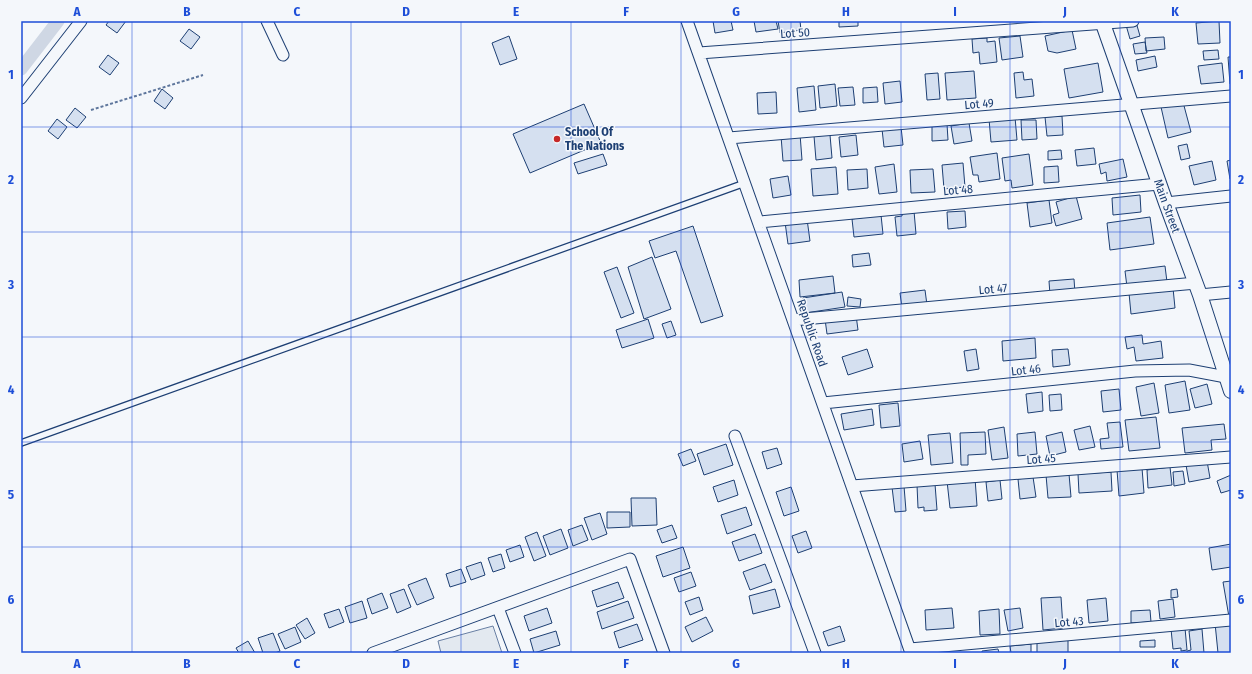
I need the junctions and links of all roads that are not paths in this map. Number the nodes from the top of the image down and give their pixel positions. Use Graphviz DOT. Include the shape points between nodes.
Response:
graph roads {
  1 [pos="81,21"];
  2 [pos="267,21"];
  3 [pos="687,21"];
  4 [pos="1133,21"];
  5 [pos="1102,22"];
  6 [pos="699,54"];
  7 [pos="283,55"];
  8 [pos="1231,96"];
  9 [pos="21,98"];
  10 [pos="1131,104"];
  11 [pos="729,138"];
  12 [pos="745,184"];
  13 [pos="1159,184"];
  14 [pos="1231,196"];
  15 [pos="1166,203"];
  16 [pos="759,222"];
  17 [pos="1198,289"];
  18 [pos="1231,292"];
  19 [pos="793,320"];
  20 [pos="1228,376"];
  21 [pos="1231,391"];
  22 [pos="823,403"];
  23 [pos="735,436"];
  24 [pos="21,443"];
  25 [pos="1231,457"];
  26 [pos="852,486"];
  27 [pos="498,608"];
  28 [pos="1231,620"];
  29 [pos="388,650"];
  30 [pos="910,651"];
  31 [pos="373,653"];
  32 [pos="515,653"];
  33 [pos="664,653"];
  34 [pos="815,653"];
  1 -- 9 [label="street"];
  2 -- 7 [label="street"];
  3 -- 6 [label="street, Republic Road"];
  4 -- 5 [label="street, Lot 50"];
  5 -- 6 [label="street, Lot 50"];
  5 -- 10 [label="street, Main Street"];
  6 -- 11 [label="street, Republic Road"];
  8 -- 10 [label="street, Lot 49"];
  10 -- 11 [label="street, Lot 49"];
  10 -- 13 [label="street, Main Street"];
  11 -- 12 [label="street, Republic Road"];
  12 -- 16 [label="street, Republic Road"];
  12 -- 24 [label="lane"];
  13 -- 15 [label="street, Main Street"];
  13 -- 16 [label="street, Lot 48"];
  14 -- 15 [label="street"];
  15 -- 17 [label="street, Main Street"];
  16 -- 19 [label="street, Republic Road"];
  17 -- 18 [label="street, Lot 47"];
  17 -- 19 [label="street, Lot 47"];
  17 -- 20 [label="street, Main Street"];
  19 -- 22 [label="street, Republic Road"];
  20 -- 21 [label="street, Main Street"];
  20 -- 22 [label="street, Lot 46" via="1189,370 1135,372"];
  22 -- 26 [label="street, Republic Road"];
  23 -- 34 [label="street"];
  25 -- 26 [label="street, Lot 45"];
  26 -- 30 [label="street, Republic Road"];
  27 -- 29 [label="street"];
  27 -- 32 [label="street"];
  27 -- 33 [label="street" via="630,559"];
  28 -- 30 [label="street, Lot 43"];
  29 -- 31 [label="street"];
}
